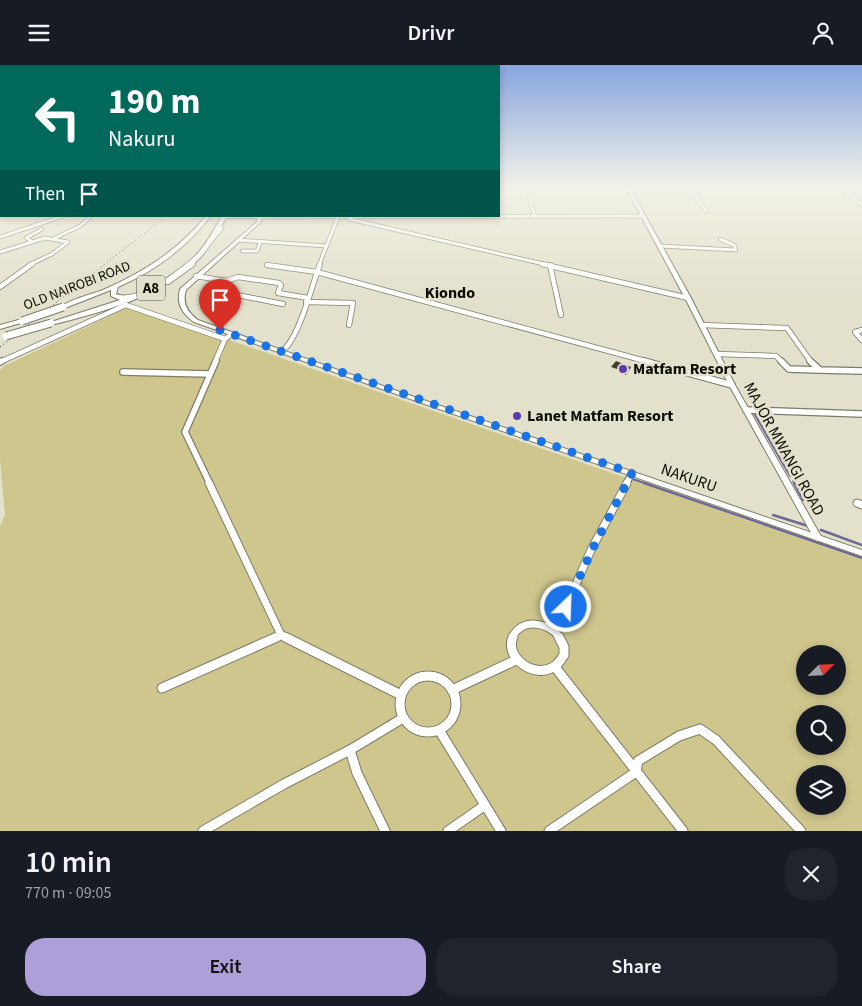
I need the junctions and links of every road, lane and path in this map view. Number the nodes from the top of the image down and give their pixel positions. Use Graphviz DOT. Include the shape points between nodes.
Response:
graph roads {
  1 [pos="40,224"];
  2 [pos="82,224"];
  3 [pos="202,224"];
  4 [pos="220,224"];
  5 [pos="259,224"];
  6 [pos="335,224"];
  7 [pos="371,224"];
  8 [pos="647,224"];
  9 [pos="222,228"];
  10 [pos="42,229"];
  11 [pos="0,235"];
  12 [pos="53,239"];
  13 [pos="720,239"];
  14 [pos="238,240"];
  15 [pos="31,241"];
  16 [pos="261,241"];
  17 [pos="326,246"];
  18 [pos="660,246"];
  19 [pos="242,251"];
  20 [pos="0,252"];
  21 [pos="267,265"];
  22 [pos="550,265"];
  23 [pos="316,271"];
  24 [pos="196,276"];
  25 [pos="226,281"];
  26 [pos="0,287"];
  27 [pos="115,287"];
  28 [pos="134,296"];
  29 [pos="688,297"];
  30 [pos="307,300"];
  31 [pos="282,304"];
  32 [pos="126,305"];
  33 [pos="63,307"];
  34 [pos="561,315"];
  35 [pos="349,325"];
  36 [pos="701,325"];
  37 [pos="0,327"];
  38 [pos="862,330"];
  39 [pos="232,334"];
  40 [pos="3,337"];
  41 [pos="225,339"];
  42 [pos="862,340"];
  43 [pos="282,351"];
  44 [pos="717,353"];
  45 [pos="0,362"];
  46 [pos="820,369"];
  47 [pos="862,371"];
  48 [pos="123,372"];
  49 [pos="210,374"];
  50 [pos="732,385"];
  51 [pos="746,410"];
  52 [pos="862,414"];
  53 [pos="632,473"];
  54 [pos="818,538"];
  55 [pos="862,553"];
  56 [pos="551,629"];
  57 [pos="281,635"];
  58 [pos="516,660"];
  59 [pos="555,667"];
  60 [pos="162,688"];
  61 [pos="452,689"];
  62 [pos="401,695"];
  63 [pos="404,718"];
  64 [pos="440,730"];
  65 [pos="350,750"];
  66 [pos="636,772"];
  67 [pos="484,806"];
  68 [pos="203,831"];
  69 [pos="385,831"];
  70 [pos="448,831"];
  71 [pos="501,831"];
  72 [pos="549,831"];
  73 [pos="683,831"];
  74 [pos="801,831"];
  1 -- 11 [label="street"];
  2 -- 12 [label="street"];
  3 -- 27 [label="highway, OLD NAIROBI ROAD / A8" via="191,239 173,254"];
  4 -- 28 [label="highway, OLD NAIROBI ROAD / A8" via="199,255 186,267"];
  5 -- 14 [label="main road, NAKURU"];
  6 -- 17 [label="street"];
  7 -- 22 [label="street"];
  8 -- 18 [label="street, MAJOR MWANGI ROAD"];
  9 -- 32 [label="street" via="202,255 183,273"];
  10 -- 15 [label="street" via="26,238"];
  12 -- 15 [label="street"];
  12 -- 26 [label="street" via="68,242"];
  13 -- 18 [label="street" via="734,245 736,250"];
  14 -- 16 [label="street"];
  14 -- 24 [label="main road, NAKURU"];
  15 -- 20 [label="street"];
  16 -- 17 [label="street"];
  16 -- 19 [label="street" via="257,251"];
  17 -- 23 [label="street"];
  18 -- 29 [label="street, MAJOR MWANGI ROAD"];
  21 -- 23 [label="street"];
  22 -- 29 [label="street"];
  22 -- 34 [label="street"];
  23 -- 30 [label="street"];
  23 -- 50 [label="street"];
  24 -- 25 [label="street"];
  24 -- 39 [label="main road, NAKURU" via="181,293 185,312 196,321"];
  25 -- 30 [label="street" via="238,277 279,283 278,293"];
  25 -- 31 [label="street" via="217,289"];
  27 -- 28 [label="highway" via="113,295 116,297"];
  27 -- 33 [label="highway, OLD NAIROBI ROAD / A8"];
  28 -- 40 [label="highway, OLD NAIROBI ROAD / A8, bridge"];
  29 -- 36 [label="street, MAJOR MWANGI ROAD"];
  30 -- 35 [label="street" via="354,303"];
  30 -- 43 [label="street" via="289,346"];
  32 -- 41 [label="street"];
  32 -- 45 [label="street"];
  33 -- 37 [label="highway, OLD NAIROBI ROAD / A8, bridge"];
  36 -- 44 [label="street, MAJOR MWANGI ROAD"];
  36 -- 46 [label="street" via="787,328 813,365"];
  38 -- 42 [label="street" via="856,332"];
  39 -- 41 [label="street"];
  39 -- 43 [label="main road, NAKURU"];
  41 -- 49 [label="street"];
  43 -- 53 [label="main road, NAKURU"];
  44 -- 46 [label="street" via="776,356 788,369"];
  44 -- 50 [label="street, MAJOR MWANGI ROAD"];
  46 -- 47 [label="street"];
  48 -- 49 [label="street"];
  49 -- 57 [label="street" via="185,432"];
  50 -- 51 [label="street, MAJOR MWANGI ROAD"];
  51 -- 52 [label="street"];
  51 -- 54 [label="street, MAJOR MWANGI ROAD"];
  53 -- 54 [label="main road, NAKURU"];
  53 -- 56 [label="street" via="566,607"];
  54 -- 55 [label="main road, NAKURU"];
  56 -- 58 [label="street" via="527,624 514,632 510,646"];
  56 -- 59 [label="street" via="564,648"];
  57 -- 60 [label="street"];
  57 -- 62 [label="street"];
  58 -- 59 [label="street" via="539,671"];
  58 -- 61 [label="street"];
  59 -- 66 [label="street"];
  61 -- 62 [label="street" via="438,679 421,678 412,681"];
  61 -- 64 [label="street" via="456,712"];
  62 -- 63 [label="street" via="399,703"];
  63 -- 64 [label="street" via="420,731"];
  63 -- 65 [label="street"];
  64 -- 67 [label="street"];
  65 -- 68 [label="street"];
  65 -- 69 [label="street" via="357,773"];
  66 -- 72 [label="street"];
  66 -- 73 [label="street"];
  66 -- 74 [label="street" via="638,761 679,736 700,729 716,740"];
  67 -- 70 [label="street"];
  67 -- 71 [label="street"];
}
